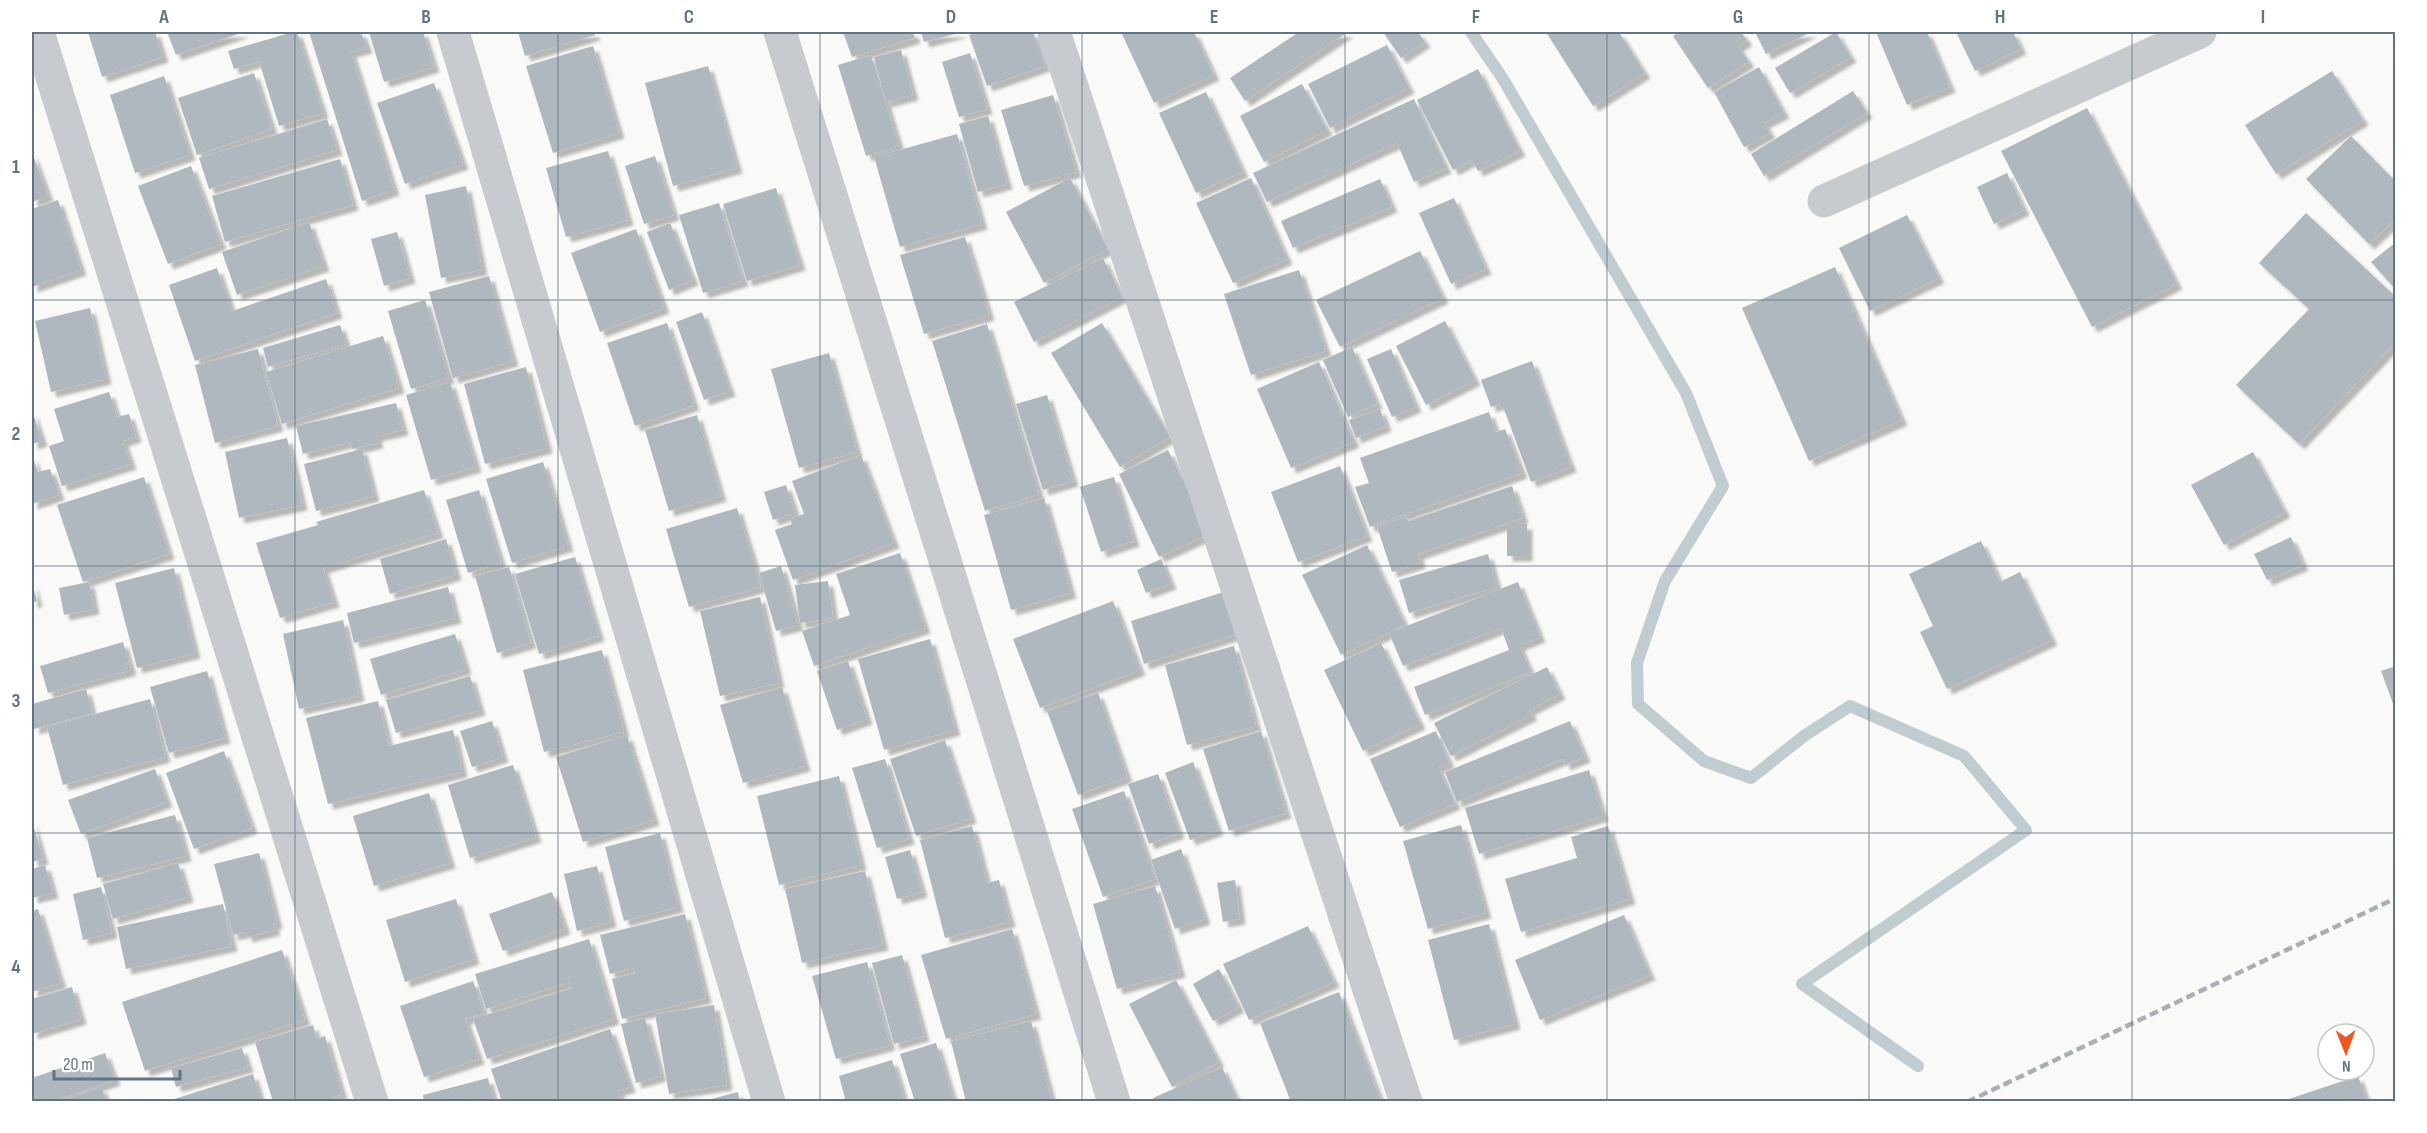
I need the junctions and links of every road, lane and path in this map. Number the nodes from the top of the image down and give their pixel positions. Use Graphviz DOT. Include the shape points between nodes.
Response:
graph roads {
  1 [pos="38,32"];
  2 [pos="453,32"];
  3 [pos="780,32"];
  4 [pos="1053,32"];
  5 [pos="2200,32"];
  6 [pos="1824,201"];
  7 [pos="372,1101"];
  8 [pos="769,1101"];
  9 [pos="1114,1101"];
  10 [pos="1406,1101"];
  1 -- 7 [label="street"];
  2 -- 8 [label="street"];
  3 -- 9 [label="street"];
  4 -- 10 [label="street"];
  5 -- 6 [label="street"];
}
